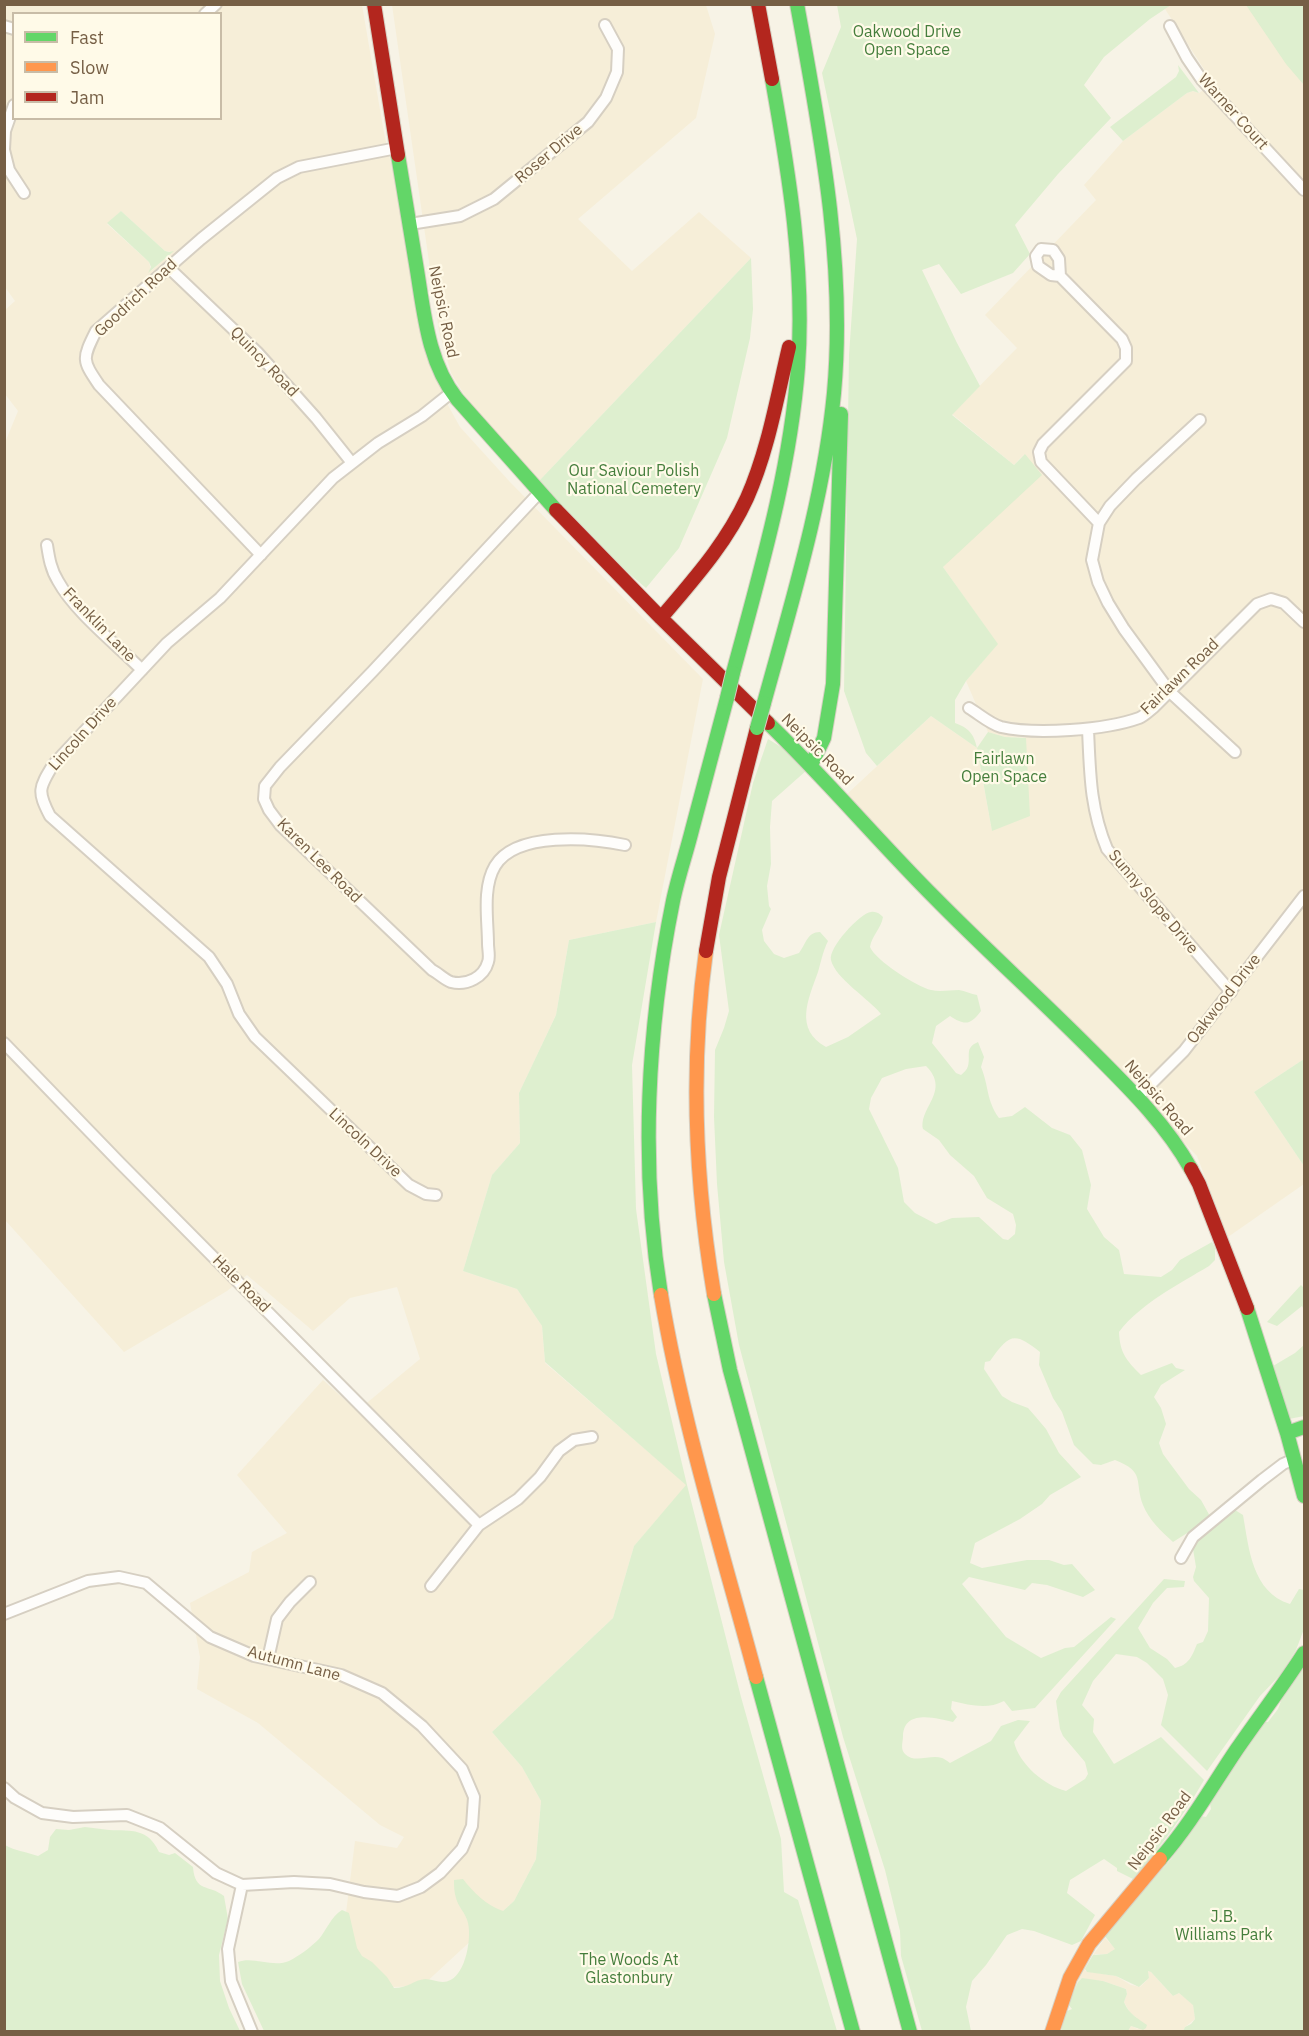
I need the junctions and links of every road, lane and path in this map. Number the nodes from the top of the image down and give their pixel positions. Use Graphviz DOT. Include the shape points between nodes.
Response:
graph roads {
  1 [pos="374,4"];
  2 [pos="758,4"];
  3 [pos="797,4"];
  4 [pos="605,25"];
  5 [pos="1170,26"];
  6 [pos="12,111"];
  7 [pos="397,148"];
  8 [pos="4,149"];
  9 [pos="1305,190"];
  10 [pos="24,194"];
  11 [pos="410,224"];
  12 [pos="169,267"];
  13 [pos="1060,276"];
  14 [pos="800,296"];
  15 [pos="836,349"];
  16 [pos="452,392"];
  17 [pos="1200,420"];
  18 [pos="352,463"];
  19 [pos="539,493"];
  20 [pos="1099,524"];
  21 [pos="47,545"];
  22 [pos="261,555"];
  23 [pos="661,618"];
  24 [pos="1305,622"];
  25 [pos="142,670"];
  26 [pos="1170,692"];
  27 [pos="969,708"];
  28 [pos="1088,729"];
  29 [pos="1235,752"];
  30 [pos="811,765"];
  31 [pos="625,845"];
  32 [pos="1305,896"];
  33 [pos="1231,992"];
  34 [pos="4,1043"];
  35 [pos="1138,1097"];
  36 [pos="436,1195"];
  37 [pos="1305,1427"];
  38 [pos="1287,1433"];
  39 [pos="592,1437"];
  40 [pos="1294,1459"];
  41 [pos="1305,1496"];
  42 [pos="479,1526"];
  43 [pos="1180,1558"];
  44 [pos="310,1582"];
  45 [pos="431,1586"];
  46 [pos="4,1614"];
  47 [pos="1305,1653"];
  48 [pos="268,1659"];
  49 [pos="4,1788"];
  50 [pos="242,1885"];
  51 [pos="252,2031"];
  52 [pos="853,2031"];
  53 [pos="910,2031"];
  54 [pos="1052,2031"];
  1 -- 7 [label="main road, Neipsic Road"];
  2 -- 14 [label="main road" via="791,189"];
  3 -- 15 [label="main road" via="832,213"];
  4 -- 11 [label="street, Roser Drive" via="618,49 617,72 606,98 588,122 494,199 460,216"];
  5 -- 9 [label="street, Warner Court" via="1202,80"];
  6 -- 8 [label="street"];
  7 -- 11 [label="main road, Neipsic Road"];
  7 -- 12 [label="street, Goodrich Road" via="299,167 277,178"];
  8 -- 10 [label="street" via="9,170"];
  11 -- 16 [label="main road, Neipsic Road" via="430,347"];
  12 -- 18 [label="street, Quincy Road" via="257,352"];
  12 -- 22 [label="street, Goodrich Road" via="96,331 86,351 86,365 99,385"];
  13 -- 20 [label="street" via="1122,339 1126,348 1126,361 1039,452 1041,462"];
  14 -- 23 [label="main road" via="794,310 780,392 747,498 714,555"];
  14 -- 52 [label="main road, bridge" via="798,371 788,452 772,528 674,897 660,975 648,1108 649,1174 653,1240 667,1337 684,1412"];
  15 -- 30 [label="main road" via="841,425 834,667 824,738"];
  15 -- 53 [label="main road, bridge" via="832,409 820,483 719,876 703,972 698,1034 697,1161 714,1296 730,1370"];
  16 -- 18 [label="street, Lincoln Drive"];
  16 -- 19 [label="main road, Neipsic Road"];
  17 -- 20 [label="street" via="1136,479"];
  18 -- 22 [label="street, Lincoln Drive"];
  19 -- 23 [label="main road, Neipsic Road"];
  19 -- 31 [label="street, Karen Lee Road" via="280,767 265,786 264,799 280,826 432,970 452,982 468,982 480,976 489,962 488,884 495,865 513,849 546,840 598,839"];
  20 -- 26 [label="street" via="1092,560 1098,582 1124,629"];
  21 -- 25 [label="street, Franklin Lane" via="57,580 70,600"];
  22 -- 25 [label="street, Lincoln Drive"];
  23 -- 30 [label="main road, Neipsic Road"];
  24 -- 26 [label="street, Fairlawn Road" via="1284,603 1271,599 1257,604"];
  25 -- 36 [label="street, Lincoln Drive" via="53,765 41,784 41,799 50,816 209,957 227,984 239,1014 285,1068 409,1185"];
  26 -- 28 [label="street, Fairlawn Road" via="1141,717"];
  26 -- 29 [label="street"];
  27 -- 28 [label="street, Fairlawn Road" via="998,726 1019,730"];
  28 -- 33 [label="street, Sunny Slope Drive" via="1092,802 1107,849"];
  30 -- 35 [label="main road, Neipsic Road" via="934,897"];
  32 -- 33 [label="street, Oakwood Drive"];
  33 -- 35 [label="street, Oakwood Drive" via="1184,1051"];
  34 -- 42 [label="street, Hale Road"];
  35 -- 38 [label="main road, Neipsic Road" via="1177,1144 1199,1184 1250,1319"];
  37 -- 38 [label="main road"];
  38 -- 40 [label="main road, Neipsic Road"];
  39 -- 42 [label="street" via="574,1440 559,1450 518,1499"];
  40 -- 41 [label="main road, Neipsic Road"];
  40 -- 43 [label="street" via="1193,1537"];
  42 -- 45 [label="street"];
  44 -- 48 [label="street" via="277,1619"];
  46 -- 48 [label="street, Autumn Lane" via="88,1581 118,1577 146,1583 210,1636"];
  47 -- 54 [label="main road, Neipsic Road" via="1181,1835 1089,1944 1067,1985"];
  48 -- 50 [label="street, Autumn Lane" via="341,1675 382,1693 422,1726 462,1769 474,1797 472,1826 462,1849 440,1873 421,1887 398,1896 330,1884"];
  49 -- 50 [label="street" via="42,1813 73,1817 127,1815 159,1828 216,1874"];
  50 -- 51 [label="street" via="228,1949 231,1982"];
}
